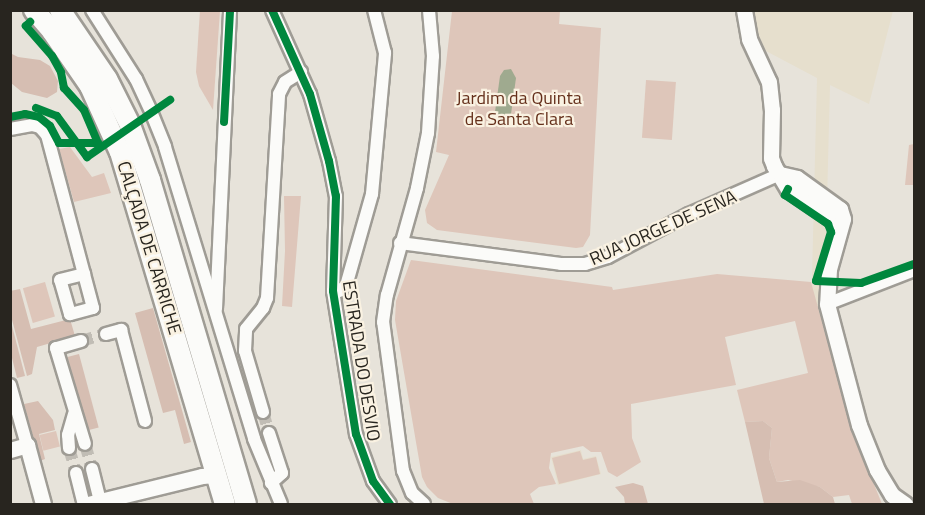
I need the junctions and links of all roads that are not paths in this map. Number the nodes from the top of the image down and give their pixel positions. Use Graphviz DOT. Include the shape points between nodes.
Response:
graph roads {
  1 [pos="34,10"];
  2 [pos="60,10"];
  3 [pos="92,10"];
  4 [pos="230,10"];
  5 [pos="272,10"];
  6 [pos="374,10"];
  7 [pos="429,10"];
  8 [pos="744,10"];
  9 [pos="301,72"];
  10 [pos="10,129"];
  11 [pos="780,174"];
  12 [pos="400,243"];
  13 [pos="915,270"];
  14 [pos="84,274"];
  15 [pos="333,291"];
  16 [pos="827,304"];
  17 [pos="216,318"];
  18 [pos="106,334"];
  19 [pos="81,341"];
  20 [pos="10,384"];
  21 [pos="263,412"];
  22 [pos="74,414"];
  23 [pos="145,421"];
  24 [pos="269,433"];
  25 [pos="85,444"];
  26 [pos="27,445"];
  27 [pos="69,448"];
  28 [pos="10,450"];
  29 [pos="92,469"];
  30 [pos="76,473"];
  31 [pos="216,475"];
  32 [pos="271,483"];
  33 [pos="383,502"];
  34 [pos="94,503"];
  35 [pos="43,504"];
  36 [pos="84,504"];
  37 [pos="225,504"];
  38 [pos="244,504"];
  39 [pos="281,504"];
  40 [pos="424,504"];
  41 [pos="905,504"];
  1 -- 31 [label="highway, CALÇADA DE CARRICHE" via="90,86 110,125 135,194"];
  2 -- 38 [label="highway, CALÇADA DE CARRICHE" via="107,79 130,125 150,180"];
  3 -- 17 [label="street" via="136,79 152,114"];
  4 -- 17 [label="street"];
  5 -- 9 [label="street, ESTRADA DO DESVIO"];
  6 -- 15 [label="street" via="385,53 372,194 346,286"];
  7 -- 12 [label="street" via="433,56 428,133 420,177"];
  8 -- 11 [label="street" via="749,39 769,82 771,158"];
  9 -- 15 [label="street, ESTRADA DO DESVIO" via="320,125 335,188"];
  9 -- 21 [label="street" via="285,82 279,94 267,298 246,330 245,351"];
  10 -- 14 [label="street" via="32,125 47,135"];
  11 -- 12 [label="street, RUA JORGE DE SENA" via="689,214 599,261 585,264"];
  11 -- 16 [label="street" via="788,189 838,222"];
  12 -- 40 [label="street" via="385,304 383,332 403,471 412,493"];
  13 -- 16 [label="street"];
  15 -- 33 [label="street, ESTRADA DO DESVIO" via="356,434"];
  16 -- 41 [label="street" via="863,434 882,479 892,495"];
  17 -- 32 [label="street"];
  18 -- 23 [label="street" via="121,330"];
  19 -- 22 [label="street" via="56,348"];
  20 -- 26 [label="street"];
  22 -- 25 [label="street"];
  22 -- 27 [label="street"];
  24 -- 32 [label="street" via="282,473"];
  26 -- 28 [label="street"];
  26 -- 35 [label="street"];
  29 -- 34 [label="street"];
  30 -- 36 [label="street"];
  31 -- 34 [label="street"];
  31 -- 37 [label="highway, CALÇADA DE CARRICHE"];
  31 -- 38 [label="highway" via="231,479"];
  32 -- 39 [label="street"];
}
